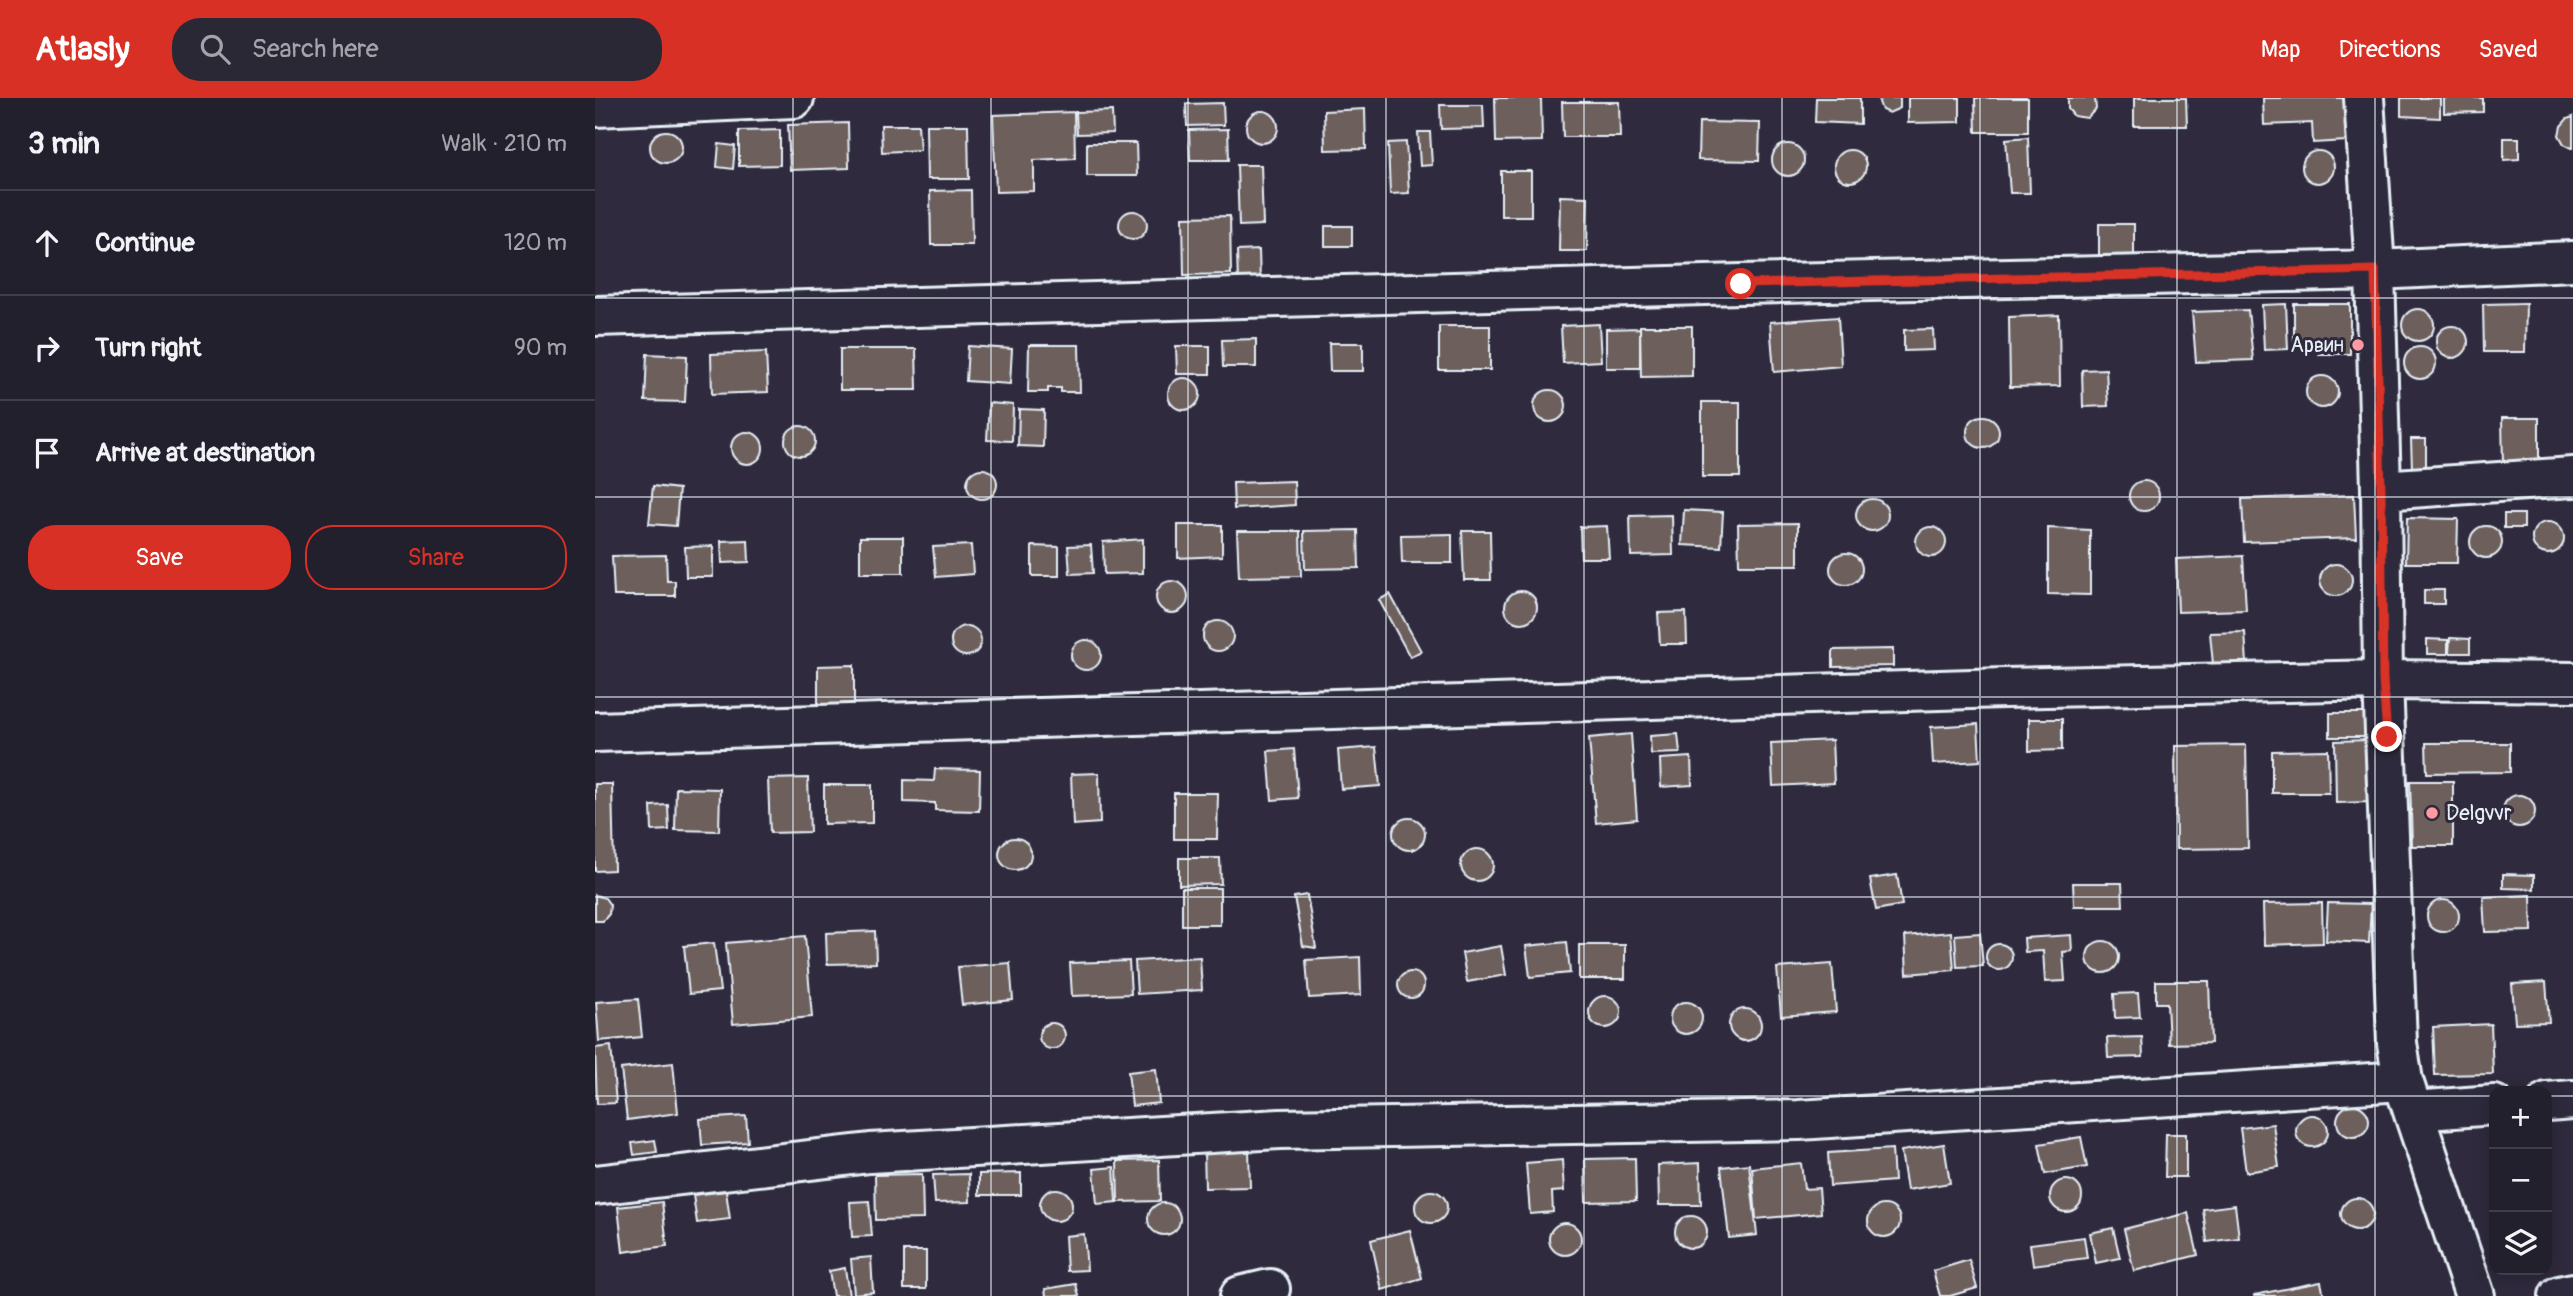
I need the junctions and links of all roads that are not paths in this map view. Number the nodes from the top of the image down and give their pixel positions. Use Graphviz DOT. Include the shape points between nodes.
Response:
graph roads {
  1 [pos="794,98"];
  2 [pos="2364,98"];
  3 [pos="595,107"];
  4 [pos="2573,261"];
  5 [pos="2375,270"];
  6 [pos="595,316"];
  7 [pos="2573,477"];
  8 [pos="2381,490"];
  9 [pos="2383,680"];
  10 [pos="2573,682"];
  11 [pos="595,732"];
  12 [pos="2408,1096"];
  13 [pos="2573,1100"];
  14 [pos="2552,1102"];
  15 [pos="2489,1104"];
  16 [pos="595,1185"];
  17 [pos="2573,1293"];
  18 [pos="2475,1296"];
  19 [pos="2559,1296"];
  1 -- 3 [label="street"];
  2 -- 5 [label="street"];
  4 -- 5 [label="street"];
  5 -- 6 [label="street"];
  5 -- 8 [label="street"];
  7 -- 8 [label="street"];
  8 -- 9 [label="street"];
  9 -- 10 [label="street"];
  9 -- 11 [label="street"];
  9 -- 12 [label="street" via="2397,1043"];
  12 -- 15 [label="street"];
  12 -- 16 [label="street" via="1799,1120 1280,1129 870,1153"];
  12 -- 18 [label="street"];
  13 -- 14 [label="street"];
  17 -- 19 [label="street"];
}
